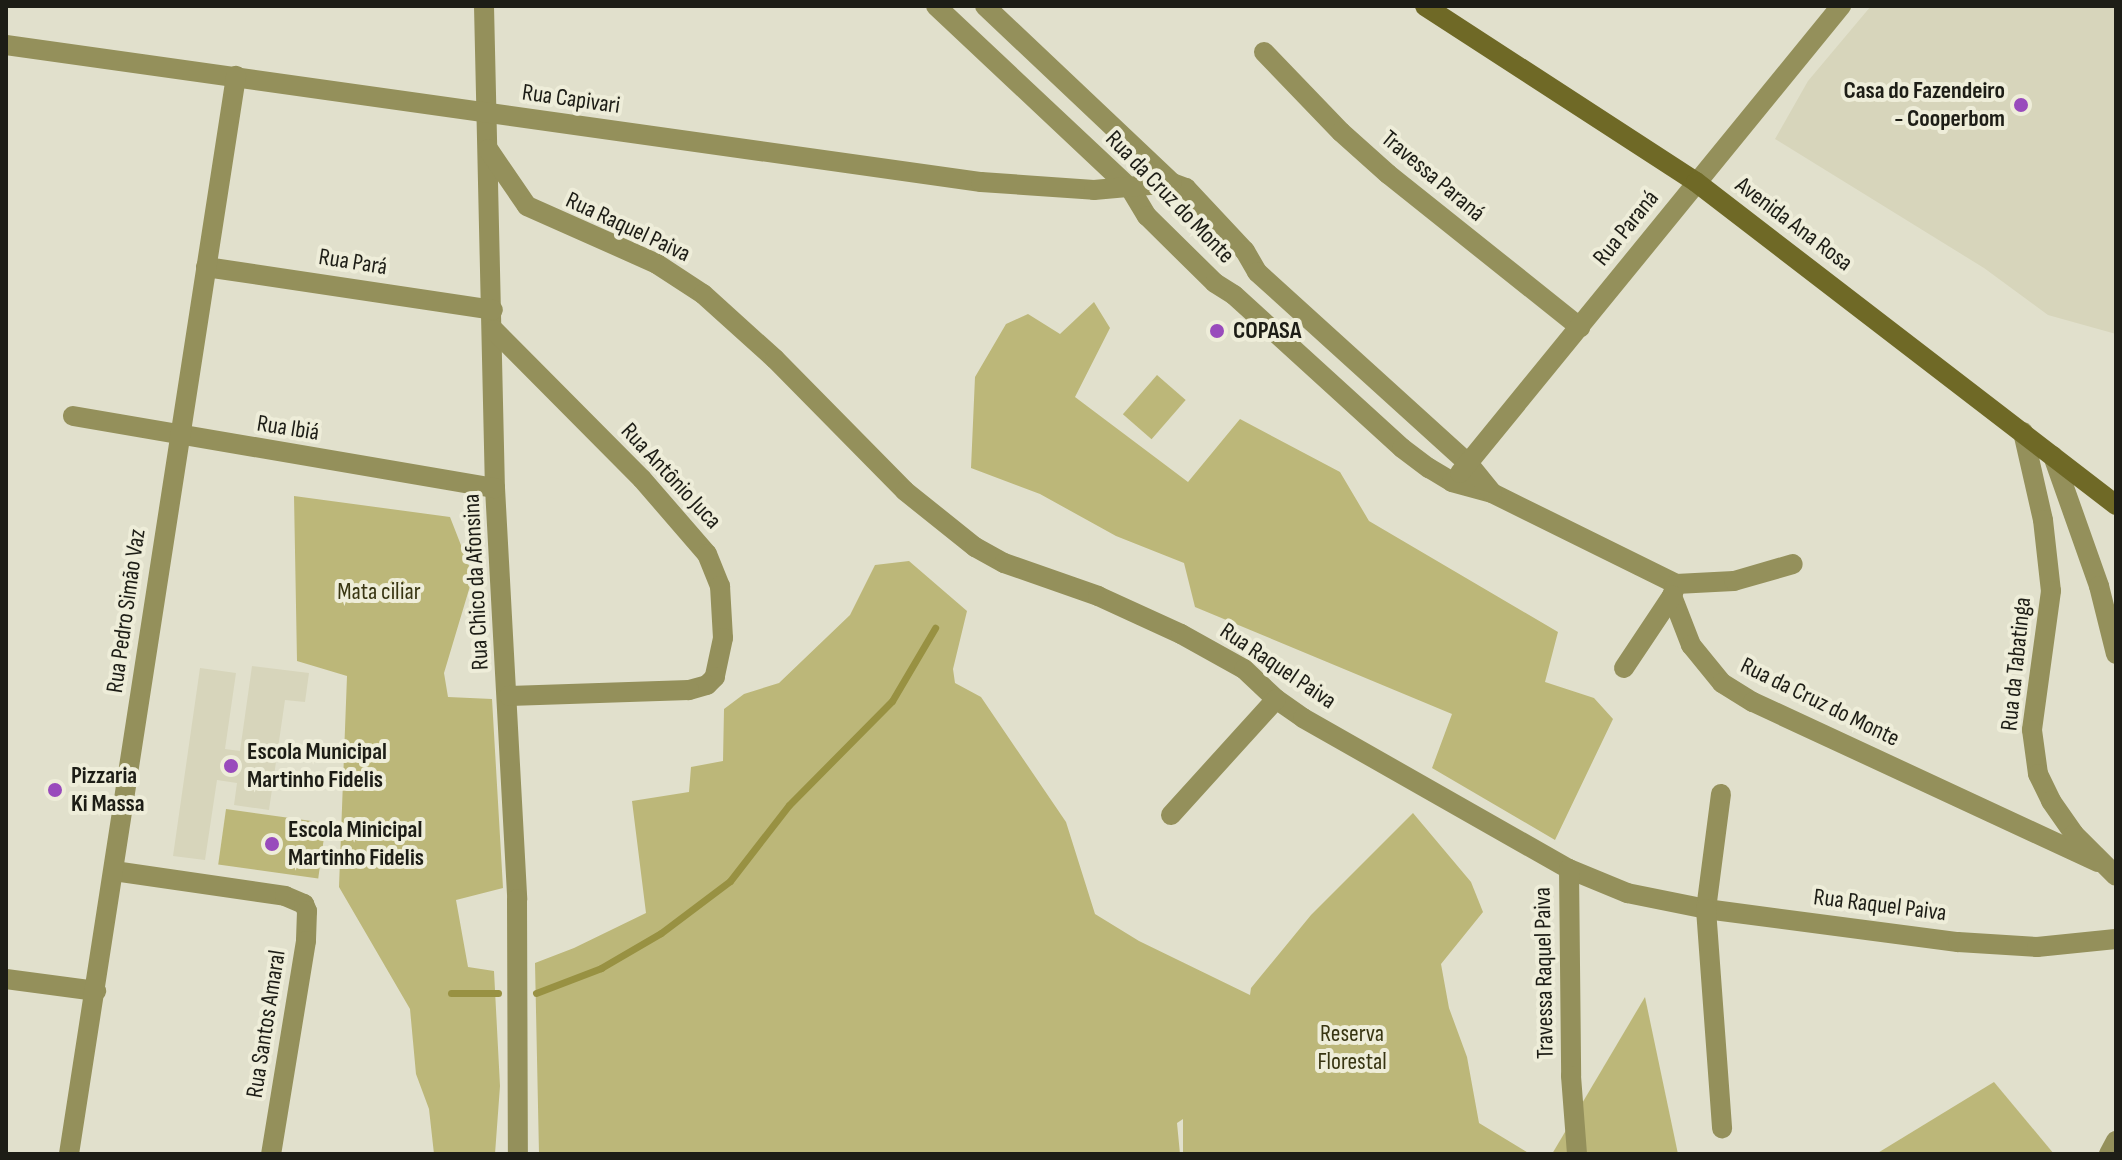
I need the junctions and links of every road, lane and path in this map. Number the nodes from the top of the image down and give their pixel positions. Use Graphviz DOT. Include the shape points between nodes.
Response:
graph roads {
  1 [pos="484,6"];
  2 [pos="936,6"];
  3 [pos="985,6"];
  4 [pos="1425,6"];
  5 [pos="1841,6"];
  6 [pos="6,45"];
  7 [pos="1264,52"];
  8 [pos="236,76"];
  9 [pos="486,114"];
  10 [pos="488,149"];
  11 [pos="1696,182"];
  12 [pos="1172,183"];
  13 [pos="1130,188"];
  14 [pos="206,267"];
  15 [pos="493,320"];
  16 [pos="1580,327"];
  17 [pos="73,416"];
  18 [pos="2023,432"];
  19 [pos="178,436"];
  20 [pos="2053,456"];
  21 [pos="1468,463"];
  22 [pos="1452,482"];
  23 [pos="495,488"];
  24 [pos="1492,493"];
  25 [pos="2116,505"];
  26 [pos="1793,564"];
  27 [pos="1674,590"];
  28 [pos="2116,654"];
  29 [pos="1624,668"];
  30 [pos="509,696"];
  31 [pos="1276,699"];
  32 [pos="1721,794"];
  33 [pos="1171,815"];
  34 [pos="2098,862"];
  35 [pos="1569,869"];
  36 [pos="114,871"];
  37 [pos="2116,876"];
  38 [pos="1706,909"];
  39 [pos="2116,939"];
  40 [pos="6,979"];
  41 [pos="96,991"];
  42 [pos="1722,1128"];
  43 [pos="69,1154"];
  44 [pos="271,1154"];
  45 [pos="518,1154"];
  46 [pos="1577,1154"];
  1 -- 9 [label="street, Rua Chico da Afonsina"];
  2 -- 13 [label="street, Rua da Cruz do Monte"];
  3 -- 12 [label="street, Rua da Cruz do Monte"];
  4 -- 11 [label="main road, Avenida Ana Rosa"];
  5 -- 11 [label="street, Rua Paraná"];
  6 -- 8 [label="street, Rua Capivari"];
  7 -- 16 [label="street, Travessa Paraná" via="1388,174"];
  8 -- 9 [label="street, Rua Capivari"];
  8 -- 14 [label="street, Rua Pedro Simão Vaz"];
  9 -- 10 [label="street, Rua Chico da Afonsina"];
  9 -- 13 [label="street, Rua Capivari" via="981,182 1045,189"];
  10 -- 15 [label="street, Rua Chico da Afonsina"];
  10 -- 31 [label="street, Rua Raquel Paiva" via="527,206 657,264 703,294 905,491 975,547 1181,634 1244,669"];
  11 -- 16 [label="street, Rua Paraná"];
  11 -- 18 [label="main road, Avenida Ana Rosa"];
  12 -- 13 [label="street, Rua Capivari"];
  12 -- 21 [label="street, Rua da Cruz do Monte" via="1186,188 1245,251 1257,272"];
  13 -- 22 [label="street, Rua da Cruz do Monte" via="1147,216 1215,283 1402,448"];
  14 -- 15 [label="street, Rua Pará"];
  14 -- 19 [label="street, Rua Pedro Simão Vaz"];
  15 -- 23 [label="street, Rua Chico da Afonsina"];
  15 -- 30 [label="street, Rua Antônio Juca" via="707,554 720,586 723,638 721,663 707,685"];
  16 -- 21 [label="street, Rua Paraná"];
  17 -- 19 [label="street, Rua Ibiá"];
  18 -- 20 [label="main road, Avenida Ana Rosa"];
  18 -- 34 [label="street, Rua da Tabatinga" via="2043,520 2051,591 2036,688 2034,753 2051,801"];
  19 -- 23 [label="street, Rua Ibiá"];
  19 -- 36 [label="street, Rua Pedro Simão Vaz"];
  20 -- 25 [label="main road, Avenida Ana Rosa"];
  20 -- 28 [label="street" via="2099,586"];
  21 -- 22 [label="street, Rua Paraná"];
  21 -- 24 [label="street, Rua da Cruz do Monte"];
  22 -- 24 [label="street, Rua da Cruz do Monte"];
  23 -- 30 [label="street, Rua Chico da Afonsina"];
  24 -- 27 [label="street, Rua da Cruz do Monte"];
  26 -- 27 [label="street" via="1734,581"];
  27 -- 29 [label="street"];
  27 -- 34 [label="street, Rua da Cruz do Monte" via="1691,645 1722,683"];
  30 -- 45 [label="street, Rua Chico da Afonsina" via="517,899"];
  31 -- 33 [label="street"];
  31 -- 35 [label="street, Rua Raquel Paiva"];
  32 -- 38 [label="street"];
  34 -- 37 [label="street, Rua da Tabatinga"];
  35 -- 38 [label="street, Rua Raquel Paiva" via="1627,893"];
  35 -- 46 [label="street, Travessa Raquel Paiva"];
  36 -- 41 [label="street, Rua Pedro Simão Vaz"];
  36 -- 44 [label="street, Rua Santos Amaral" via="285,896 304,904 308,931"];
  38 -- 39 [label="street, Rua Raquel Paiva" via="1958,942 2037,947"];
  38 -- 42 [label="street"];
  40 -- 41 [label="street"];
  41 -- 43 [label="street, Rua Pedro Simão Vaz"];
}
